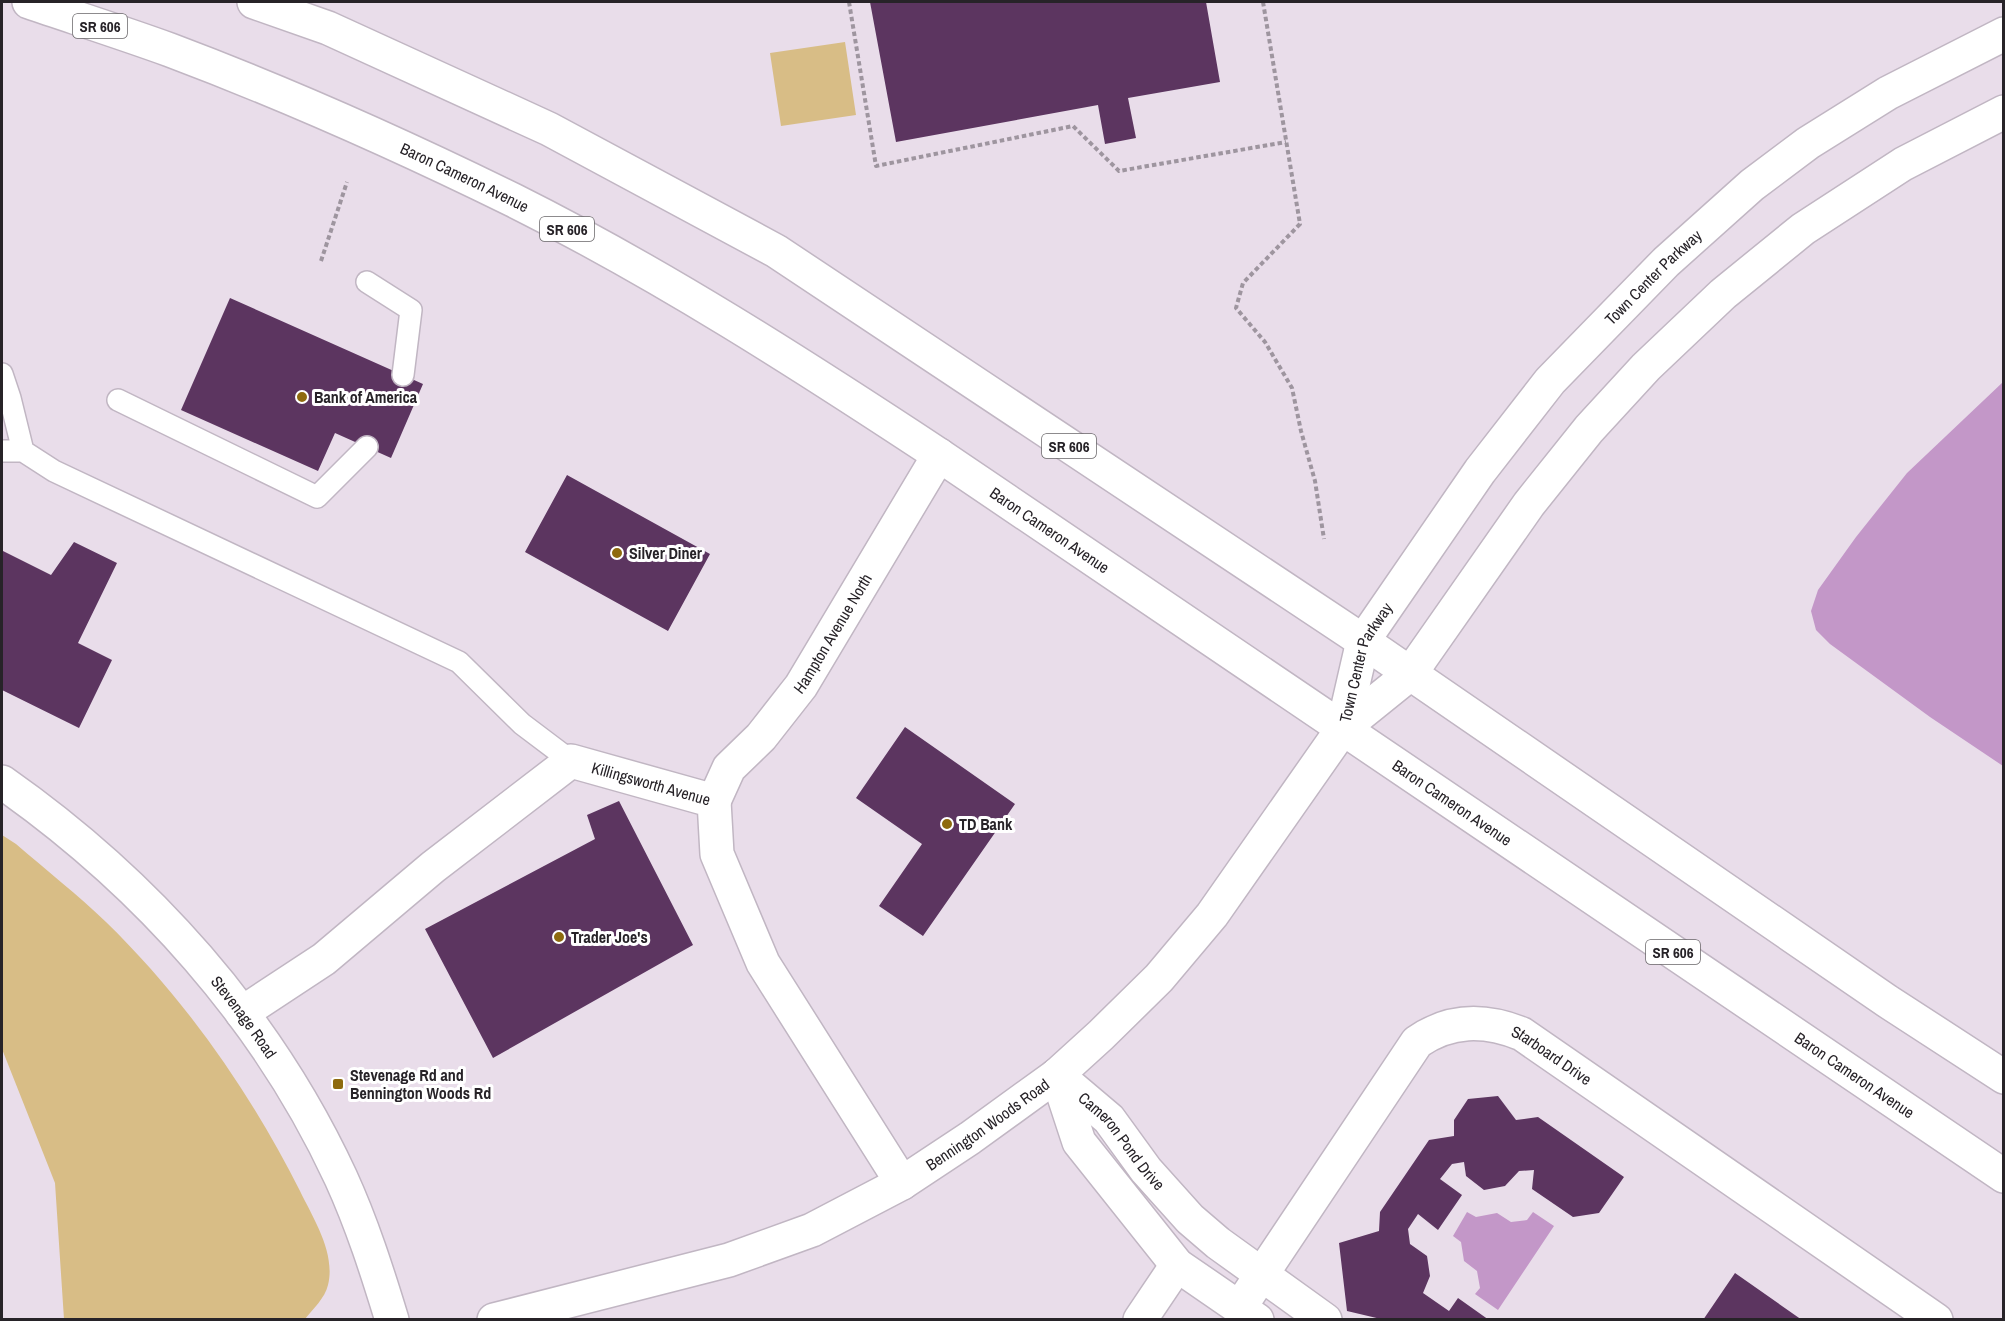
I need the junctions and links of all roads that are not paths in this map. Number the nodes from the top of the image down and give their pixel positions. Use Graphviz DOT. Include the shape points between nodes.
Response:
graph roads {
  1 [pos="29,2"];
  2 [pos="254,2"];
  3 [pos="2004,34"];
  4 [pos="2004,112"];
  5 [pos="367,282"];
  6 [pos="2,374"];
  7 [pos="402,375"];
  8 [pos="118,400"];
  9 [pos="367,447"];
  10 [pos="2,451"];
  11 [pos="23,451"];
  12 [pos="939,455"];
  13 [pos="1363,641"];
  14 [pos="1410,674"];
  15 [pos="1343,728"];
  16 [pos="571,761"];
  17 [pos="2,782"];
  18 [pos="714,801"];
  19 [pos="242,1013"];
  20 [pos="1057,1075"];
  21 [pos="2004,1077"];
  22 [pos="2004,1176"];
  23 [pos="902,1183"];
  24 [pos="1178,1265"];
  25 [pos="1263,1275"];
  26 [pos="1248,1313"];
  27 [pos="392,1320"];
  28 [pos="494,1320"];
  29 [pos="1140,1320"];
  30 [pos="1324,1320"];
  31 [pos="1936,1320"];
  1 -- 12 [label="main road, Baron Cameron Avenue / SR 606" via="170,50 310,107 514,201 702,304"];
  2 -- 13 [label="main road, SR 606" via="328,28 549,129 776,251"];
  3 -- 13 [label="main road, Town Center Parkway" via="1888,93 1808,142 1752,185 1666,262 1550,381 1480,471"];
  4 -- 14 [label="main road, Town Center Parkway" via="1903,164 1803,229 1723,294 1654,359 1589,429 1529,504"];
  5 -- 7 [label="lane" via="411,310"];
  6 -- 11 [label="lane"];
  8 -- 9 [label="lane" via="317,497"];
  10 -- 11 [label="lane"];
  11 -- 16 [label="lane" via="54,471 459,662 522,724"];
  12 -- 15 [label="main road, Baron Cameron Avenue / SR 606"];
  12 -- 18 [label="main road, Hampton Avenue North" via="801,686 761,737 729,768"];
  13 -- 14 [label="main road, SR 606"];
  13 -- 15 [label="main road, Town Center Parkway"];
  14 -- 15 [label="main road, Town Center Parkway"];
  14 -- 21 [label="main road, SR 606"];
  15 -- 20 [label="main road, Bennington Woods Road" via="1212,915 1159,978"];
  15 -- 22 [label="main road, Baron Cameron Avenue / SR 606"];
  16 -- 18 [label="main road, Killingsworth Avenue"];
  16 -- 19 [label="main road, Killingsworth Avenue" via="433,867 324,959"];
  17 -- 19 [label="main road, Stevenage Road" via="110,867 202,961"];
  18 -- 23 [label="main road, Killingsworth Avenue" via="717,855 763,963"];
  19 -- 27 [label="main road, Stevenage Road" via="303,1104 341,1178 373,1256"];
  20 -- 23 [label="main road, Bennington Woods Road"];
  20 -- 24 [label="main road, Cameron Pond Drive" via="1079,1142"];
  20 -- 25 [label="main road, Cameron Pond Drive" via="1109,1119 1146,1170 1190,1219"];
  23 -- 28 [label="main road, Bennington Woods Road" via="812,1230 729,1260"];
  24 -- 26 [label="main road, Cameron Pond Drive"];
  24 -- 29 [label="main road"];
  25 -- 26 [label="main road, Starboard Drive"];
  25 -- 30 [label="main road, Cameron Pond Drive"];
  25 -- 31 [label="main road, Starboard Drive" via="1417,1042 1439,1029 1482,1022 1522,1034"];
}
